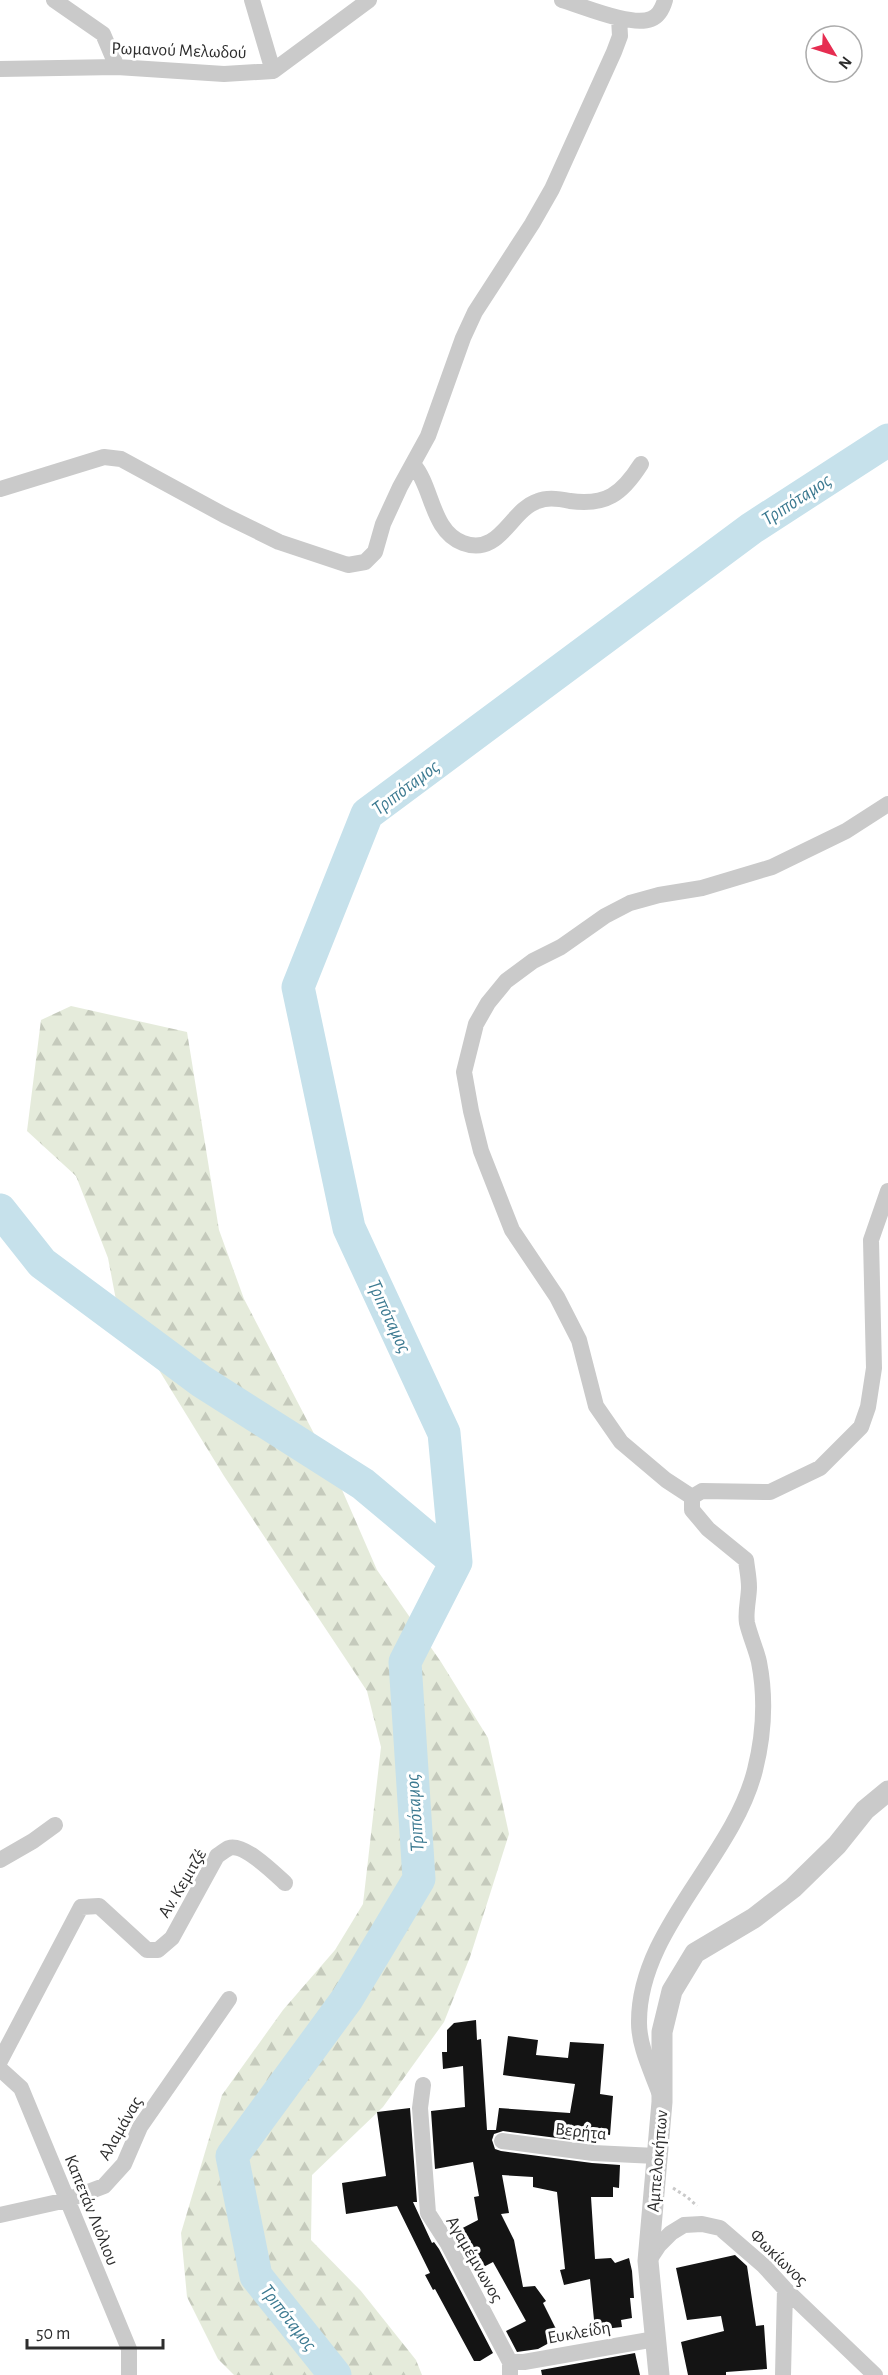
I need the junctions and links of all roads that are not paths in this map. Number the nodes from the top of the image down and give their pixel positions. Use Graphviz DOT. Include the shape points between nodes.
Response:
graph roads {
  1 [pos="54,0"];
  2 [pos="252,0"];
  3 [pos="369,0"];
  4 [pos="562,0"];
  5 [pos="665,0"];
  6 [pos="619,18"];
  7 [pos="117,67"];
  8 [pos="0,69"];
  9 [pos="273,71"];
  10 [pos="413,464"];
  11 [pos="641,464"];
  12 [pos="0,489"];
  13 [pos="888,804"];
  14 [pos="888,1191"];
  15 [pos="884,1219"];
  16 [pos="692,1497"];
  17 [pos="888,1791"];
  18 [pos="55,1825"];
  19 [pos="0,1860"];
  20 [pos="285,1883"];
  21 [pos="230,1999"];
  22 [pos="0,2061"];
  23 [pos="0,2069"];
  24 [pos="423,2085"];
  25 [pos="662,2102"];
  26 [pos="502,2141"];
  27 [pos="656,2156"];
  28 [pos="67,2200"];
  29 [pos="0,2216"];
  30 [pos="648,2261"];
  31 [pos="785,2289"];
  32 [pos="655,2338"];
  33 [pos="510,2368"];
  34 [pos="129,2375"];
  35 [pos="659,2375"];
  36 [pos="783,2375"];
  37 [pos="874,2375"];
  1 -- 7 [label="street" via="102,34"];
  2 -- 9 [label="street"];
  3 -- 9 [label="street"];
  4 -- 6 [label="street"];
  5 -- 6 [label="street" via="662,10 651,19"];
  6 -- 10 [label="street" via="620,36 614,52 552,189 476,312 428,436"];
  7 -- 8 [label="street, Ρωμανού Μελωδού"];
  7 -- 9 [label="street, Ρωμανού Μελωδού" via="224,74"];
  10 -- 11 [label="street" via="447,531 462,543 477,546 494,541 523,510 539,500 586,503 613,497"];
  10 -- 12 [label="street" via="383,524 375,552 365,562 348,565 279,542 121,459 104,457"];
  13 -- 16 [label="street" via="846,831 772,867 702,888 630,903 605,916 506,981 476,1024 464,1072 481,1150 512,1230 557,1297 579,1340 596,1406 621,1442"];
  14 -- 15 [label="street"];
  15 -- 16 [label="street" via="871,1240 874,1368 861,1427 820,1468 770,1492 702,1491"];
  16 -- 25 [label="street" via="692,1510 708,1529 746,1560 746,1621 759,1661 765,1701 755,1771 739,1811 656,1948 641,2000 642,2045"];
  17 -- 25 [label="street, Αμπελοκήπων" via="865,1810 837,1845 793,1888 754,1918 695,1953 672,1991 662,2032"];
  18 -- 19 [label="street"];
  20 -- 22 [label="street, Αν. Κεμιτζέ" via="253,1856 228,1848 217,1856 172,1938 158,1950 147,1950 99,1906 81,1907"];
  21 -- 28 [label="street, Αλαμάνας" via="140,2127 115,2176 104,2187"];
  23 -- 28 [label="street, Καπετάν Λιόλιου" via="21,2088"];
  24 -- 33 [label="street, Αγαμέμνωνος" via="420,2108 428,2213 448,2244"];
  25 -- 27 [label="street, Αμπελοκήπων"];
  26 -- 27 [label="street, Βερήτα" via="593,2153"];
  27 -- 30 [label="street, Αμπελοκήπων"];
  28 -- 29 [label="street, Αλαμάνας"];
  28 -- 34 [label="street, Καπετάν Λιόλιου" via="129,2349"];
  30 -- 31 [label="street, Φωκίωνος" via="671,2233 684,2225 702,2224 720,2228"];
  30 -- 32 [label="street, Αμπελοκήπων"];
  31 -- 36 [label="street"];
  31 -- 37 [label="street, Φωκίωνος"];
  32 -- 33 [label="street, Ευκλείδη" via="524,2361"];
  32 -- 35 [label="street, Αμπελοκήπων"];
}
